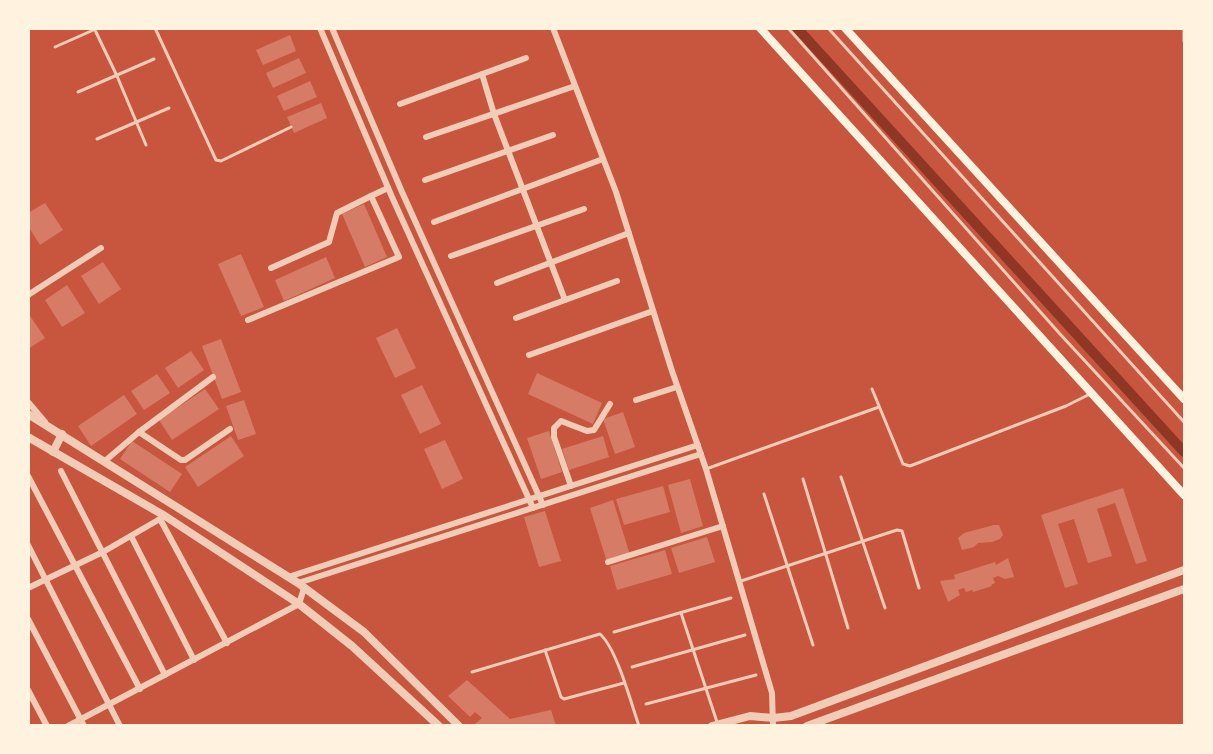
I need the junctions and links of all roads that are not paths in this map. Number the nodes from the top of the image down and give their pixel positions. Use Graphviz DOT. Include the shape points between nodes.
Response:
graph roads {
  1 [pos="155,28"];
  2 [pos="320,28"];
  3 [pos="332,28"];
  4 [pos="553,28"];
  5 [pos="760,28"];
  6 [pos="788,28"];
  7 [pos="828,28"];
  8 [pos="846,28"];
  9 [pos="1184,28"];
  10 [pos="95,29"];
  11 [pos="1185,41"];
  12 [pos="55,48"];
  13 [pos="526,58"];
  14 [pos="154,59"];
  15 [pos="482,74"];
  16 [pos="117,76"];
  17 [pos="575,86"];
  18 [pos="78,92"];
  19 [pos="400,104"];
  20 [pos="169,108"];
  21 [pos="494,114"];
  22 [pos="136,122"];
  23 [pos="291,127"];
  24 [pos="553,135"];
  25 [pos="426,137"];
  26 [pos="97,139"];
  27 [pos="146,145"];
  28 [pos="510,151"];
  29 [pos="603,159"];
  30 [pos="425,180"];
  31 [pos="388,188"];
  32 [pos="524,188"];
  33 [pos="371,196"];
  34 [pos="584,209"];
  35 [pos="434,222"];
  36 [pos="538,226"];
  37 [pos="629,233"];
  38 [pos="101,248"];
  39 [pos="451,256"];
  40 [pos="552,262"];
  41 [pos="271,268"];
  42 [pos="617,281"];
  43 [pos="497,283"];
  44 [pos="28,295"];
  45 [pos="565,300"];
  46 [pos="653,311"];
  47 [pos="516,318"];
  48 [pos="248,320"];
  49 [pos="529,355"];
  50 [pos="213,377"];
  51 [pos="677,387"];
  52 [pos="872,389"];
  53 [pos="1092,394"];
  54 [pos="1185,399"];
  55 [pos="636,400"];
  56 [pos="28,402"];
  57 [pos="610,404"];
  58 [pos="879,407"];
  59 [pos="28,414"];
  60 [pos="1185,422"];
  61 [pos="47,425"];
  62 [pos="230,429"];
  63 [pos="139,432"];
  64 [pos="62,434"];
  65 [pos="28,437"];
  66 [pos="698,445"];
  67 [pos="53,452"];
  68 [pos="701,454"];
  69 [pos="105,460"];
  70 [pos="1185,468"];
  71 [pos="706,469"];
  72 [pos="61,471"];
  73 [pos="28,476"];
  74 [pos="841,477"];
  75 [pos="803,479"];
  76 [pos="571,486"];
  77 [pos="764,494"];
  78 [pos="1185,495"];
  79 [pos="539,496"];
  80 [pos="529,499"];
  81 [pos="543,505"];
  82 [pos="532,508"];
  83 [pos="163,518"];
  84 [pos="723,526"];
  85 [pos="131,536"];
  86 [pos="863,540"];
  87 [pos="28,546"];
  88 [pos="103,552"];
  89 [pos="825,552"];
  90 [pos="609,562"];
  91 [pos="787,565"];
  92 [pos="75,566"];
  93 [pos="1185,570"];
  94 [pos="288,577"];
  95 [pos="45,580"];
  96 [pos="739,581"];
  97 [pos="301,586"];
  98 [pos="28,588"];
  99 [pos="919,588"];
  100 [pos="1185,589"];
  101 [pos="731,598"];
  102 [pos="299,604"];
  103 [pos="885,608"];
  104 [pos="681,613"];
  105 [pos="28,619"];
  106 [pos="848,628"];
  107 [pos="614,632"];
  108 [pos="745,635"];
  109 [pos="227,644"];
  110 [pos="813,645"];
  111 [pos="694,649"];
  112 [pos="545,650"];
  113 [pos="194,660"];
  114 [pos="632,667"];
  115 [pos="472,672"];
  116 [pos="165,675"];
  117 [pos="756,675"];
  118 [pos="624,683"];
  119 [pos="707,687"];
  120 [pos="140,689"];
  121 [pos="28,690"];
  122 [pos="109,704"];
  123 [pos="646,704"];
  124 [pos="82,722"];
  125 [pos="773,722"];
  126 [pos="715,725"];
  127 [pos="47,726"];
  128 [pos="68,726"];
  129 [pos="120,726"];
  130 [pos="439,726"];
  131 [pos="459,726"];
  132 [pos="639,726"];
  133 [pos="807,726"];
  1 -- 23 [label="lane" via="216,160"];
  2 -- 31 [label="street"];
  3 -- 79 [label="street"];
  4 -- 17 [label="street"];
  5 -- 53 [label="main road"];
  6 -- 70 [label="lane" via="1060,334"];
  7 -- 60 [label="lane"];
  8 -- 54 [label="main road"];
  9 -- 11 [label="lane"];
  10 -- 12 [label="lane"];
  10 -- 16 [label="lane"];
  13 -- 15 [label="street"];
  14 -- 16 [label="lane"];
  15 -- 19 [label="street"];
  15 -- 21 [label="street"];
  16 -- 18 [label="lane"];
  16 -- 22 [label="lane"];
  17 -- 21 [label="street"];
  17 -- 29 [label="street"];
  20 -- 22 [label="lane"];
  21 -- 25 [label="street"];
  21 -- 28 [label="street"];
  22 -- 26 [label="lane"];
  22 -- 27 [label="lane"];
  24 -- 28 [label="street"];
  28 -- 30 [label="street"];
  28 -- 32 [label="street"];
  29 -- 32 [label="street"];
  29 -- 37 [label="street"];
  31 -- 33 [label="street"];
  31 -- 80 [label="street"];
  32 -- 35 [label="street"];
  32 -- 36 [label="street"];
  33 -- 41 [label="street" via="337,213 329,242"];
  33 -- 48 [label="street" via="399,257"];
  34 -- 36 [label="street"];
  36 -- 39 [label="street"];
  36 -- 40 [label="street"];
  37 -- 40 [label="street"];
  37 -- 46 [label="street"];
  38 -- 44 [label="street"];
  40 -- 43 [label="street"];
  40 -- 45 [label="street"];
  42 -- 45 [label="street"];
  45 -- 47 [label="street"];
  46 -- 49 [label="street"];
  46 -- 51 [label="street"];
  50 -- 63 [label="street"];
  51 -- 55 [label="street"];
  51 -- 66 [label="street"];
  52 -- 58 [label="lane"];
  53 -- 58 [label="lane" via="910,466 903,464"];
  53 -- 78 [label="main road"];
  56 -- 61 [label="street"];
  57 -- 76 [label="street" via="591,431 566,422 554,428"];
  58 -- 71 [label="lane"];
  59 -- 61 [label="street"];
  61 -- 64 [label="street"];
  62 -- 63 [label="street" via="183,460"];
  63 -- 69 [label="street"];
  64 -- 67 [label="street"];
  64 -- 69 [label="street"];
  65 -- 67 [label="street"];
  66 -- 68 [label="street"];
  66 -- 76 [label="street"];
  67 -- 83 [label="street"];
  68 -- 71 [label="street"];
  68 -- 81 [label="street"];
  69 -- 94 [label="street"];
  71 -- 84 [label="street"];
  72 -- 88 [label="street"];
  73 -- 92 [label="street"];
  74 -- 86 [label="lane"];
  75 -- 89 [label="lane"];
  76 -- 79 [label="street"];
  77 -- 91 [label="lane"];
  79 -- 80 [label="street"];
  79 -- 81 [label="street"];
  80 -- 82 [label="street"];
  80 -- 94 [label="street"];
  81 -- 82 [label="street"];
  82 -- 97 [label="street"];
  83 -- 85 [label="street"];
  83 -- 102 [label="street"];
  83 -- 109 [label="street"];
  84 -- 90 [label="street"];
  84 -- 96 [label="street"];
  85 -- 88 [label="street"];
  85 -- 113 [label="street"];
  86 -- 89 [label="lane"];
  86 -- 99 [label="lane" via="902,531"];
  86 -- 103 [label="lane"];
  87 -- 95 [label="street"];
  88 -- 92 [label="street"];
  88 -- 116 [label="street"];
  89 -- 91 [label="lane"];
  89 -- 106 [label="lane"];
  91 -- 96 [label="lane"];
  91 -- 110 [label="lane"];
  92 -- 95 [label="street"];
  92 -- 120 [label="street"];
  93 -- 125 [label="street"];
  94 -- 97 [label="street"];
  95 -- 98 [label="street"];
  95 -- 122 [label="street"];
  96 -- 125 [label="street" via="772,693"];
  97 -- 102 [label="street"];
  97 -- 131 [label="street" via="364,632"];
  100 -- 133 [label="street"];
  101 -- 104 [label="lane"];
  102 -- 109 [label="street"];
  102 -- 130 [label="street" via="352,646"];
  104 -- 107 [label="lane"];
  104 -- 111 [label="lane"];
  105 -- 124 [label="street"];
  108 -- 111 [label="lane"];
  109 -- 113 [label="street"];
  111 -- 114 [label="lane"];
  111 -- 119 [label="lane"];
  112 -- 115 [label="lane"];
  112 -- 118 [label="lane" via="600,634"];
  112 -- 118 [label="lane" via="564,699"];
  113 -- 116 [label="street"];
  116 -- 120 [label="street"];
  117 -- 119 [label="lane"];
  118 -- 132 [label="lane"];
  119 -- 123 [label="lane"];
  119 -- 126 [label="lane"];
  120 -- 122 [label="street"];
  121 -- 127 [label="street"];
  122 -- 124 [label="street"];
  122 -- 129 [label="street"];
  124 -- 128 [label="street"];
  125 -- 126 [label="street" via="750,716"];
}
